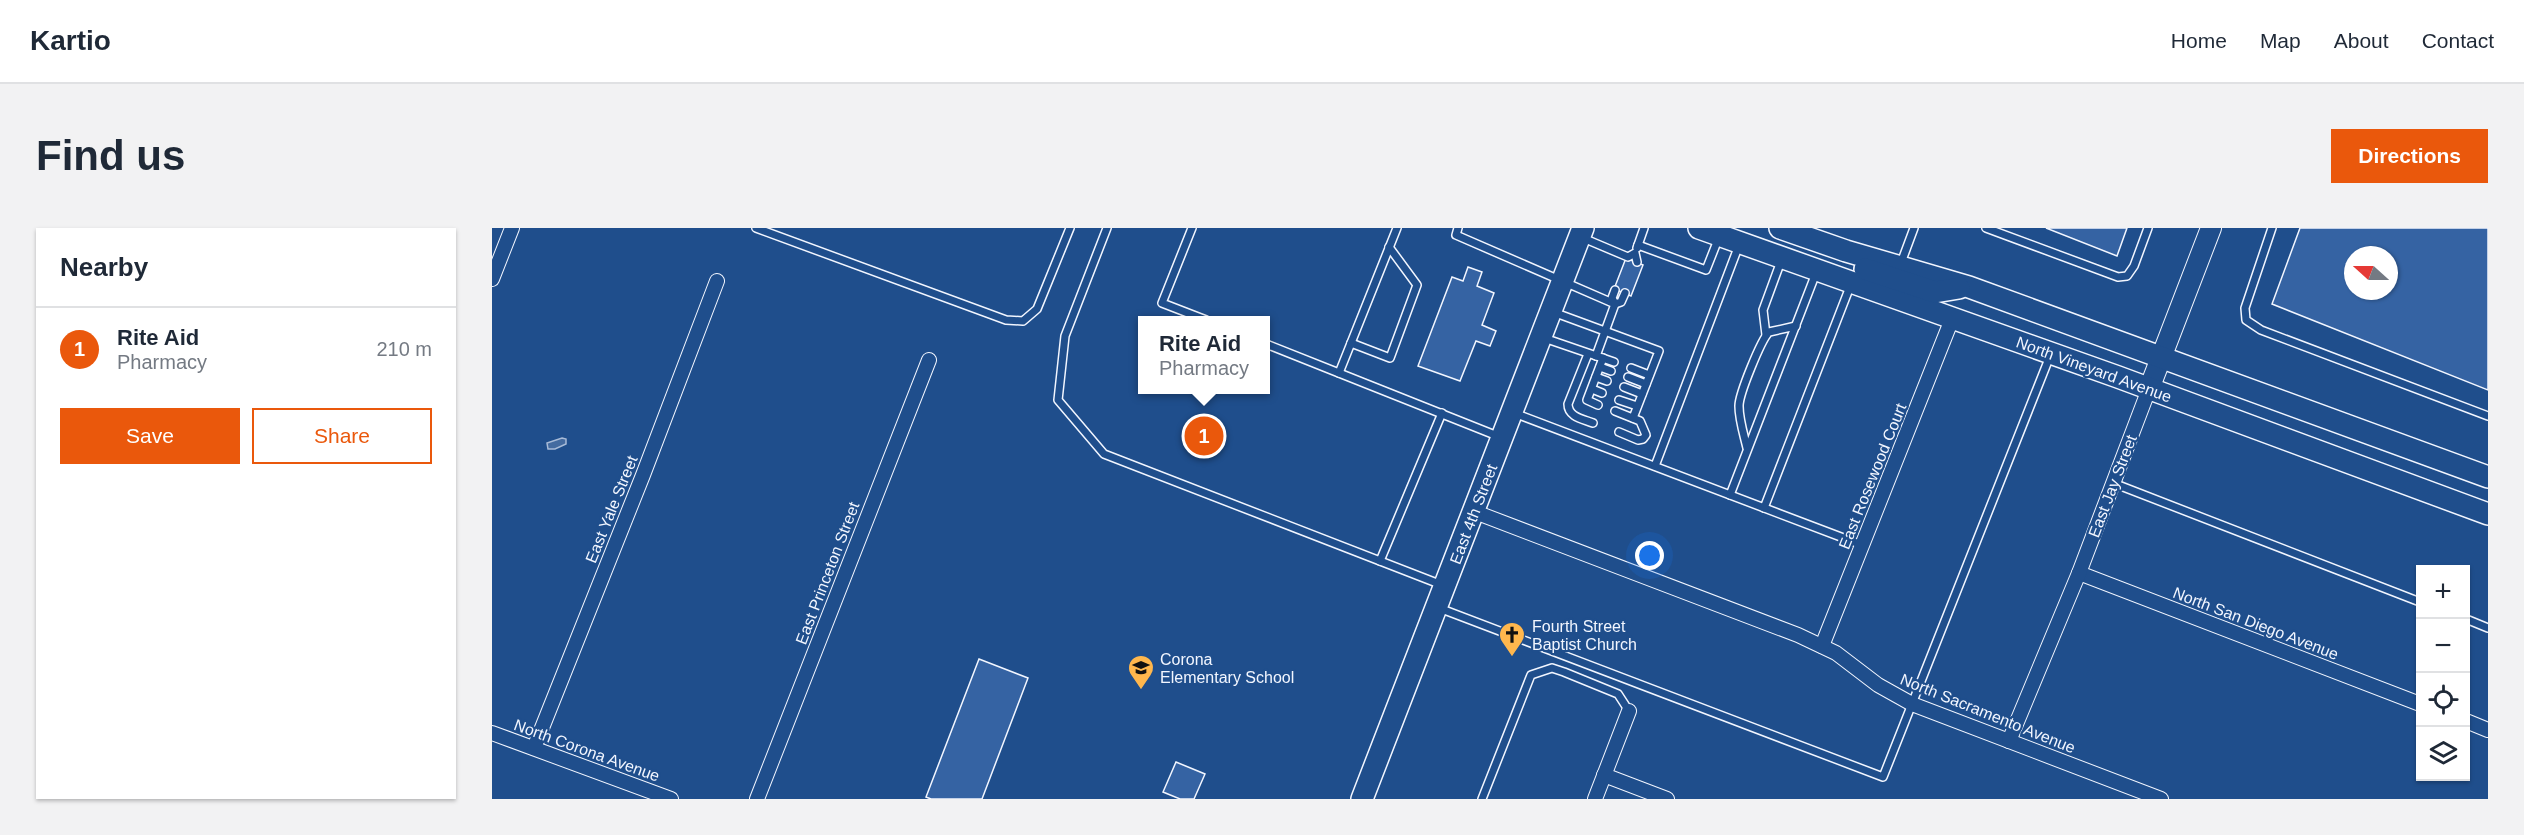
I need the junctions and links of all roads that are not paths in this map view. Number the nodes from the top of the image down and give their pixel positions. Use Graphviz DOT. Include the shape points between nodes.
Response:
graph roads {
  1 [pos="512,228"];
  2 [pos="756,228"];
  3 [pos="1070,228"];
  4 [pos="1107,228"];
  5 [pos="1191,228"];
  6 [pos="1397,228"];
  7 [pos="1458,228"];
  8 [pos="1644,228"];
  9 [pos="1699,228"];
  10 [pos="1914,228"];
  11 [pos="1986,228"];
  12 [pos="2148,228"];
  13 [pos="2211,228"];
  14 [pos="2272,228"];
  15 [pos="1786,229"];
  16 [pos="1581,232"];
  17 [pos="1719,235"];
  18 [pos="1740,243"];
  19 [pos="1638,245"];
  20 [pos="1389,247"];
  21 [pos="1630,256"];
  22 [pos="1782,258"];
  23 [pos="496,260"];
  24 [pos="1637,262"];
  25 [pos="1900,265"];
  26 [pos="1817,271"];
  27 [pos="492,279"];
  28 [pos="1563,280"];
  29 [pos="717,281"];
  30 [pos="1851,284"];
  31 [pos="1969,287"];
  32 [pos="1615,290"];
  33 [pos="1625,293"];
  34 [pos="1615,304"];
  35 [pos="1551,312"];
  36 [pos="1194,316"];
  37 [pos="1952,319"];
  38 [pos="1796,326"];
  39 [pos="1605,332"];
  40 [pos="1766,335"];
  41 [pos="1541,337"];
  42 [pos="1351,343"];
  43 [pos="1270,346"];
  44 [pos="2051,354"];
  45 [pos="1596,356"];
  46 [pos="2161,357"];
  47 [pos="929,360"];
  48 [pos="1614,362"];
  49 [pos="1600,367"];
  50 [pos="1631,368"];
  51 [pos="1611,371"];
  52 [pos="1339,373"];
  53 [pos="1649,375"];
  54 [pos="1596,377"];
  55 [pos="1628,377"];
  56 [pos="1607,381"];
  57 [pos="1646,384"];
  58 [pos="1624,387"];
  59 [pos="1592,389"];
  60 [pos="2149,389"];
  61 [pos="1602,393"];
  62 [pos="1642,394"];
  63 [pos="1619,400"];
  64 [pos="1598,405"];
  65 [pos="1637,406"];
  66 [pos="1615,411"];
  67 [pos="1513,412"];
  68 [pos="1442,413"];
  69 [pos="2488,416"];
  70 [pos="1633,417"];
  71 [pos="1593,423"];
  72 [pos="1619,432"];
  73 [pos="1503,438"];
  74 [pos="1748,450"];
  75 [pos="1655,466"];
  76 [pos="2488,477"];
  77 [pos="2113,483"];
  78 [pos="1730,495"];
  79 [pos="1764,508"];
  80 [pos="1475,512"];
  81 [pos="2488,514"];
  82 [pos="1862,545"];
  83 [pos="1380,561"];
  84 [pos="2079,573"];
  85 [pos="1445,586"];
  86 [pos="2416,600"];
  87 [pos="1436,607"];
  88 [pos="2470,621"];
  89 [pos="2488,628"];
  90 [pos="1822,646"];
  91 [pos="2416,702"];
  92 [pos="1912,704"];
  93 [pos="1629,711"];
  94 [pos="2470,723"];
  95 [pos="2488,730"];
  96 [pos="492,733"];
  97 [pos="2009,741"];
  98 [pos="534,748"];
  99 [pos="1604,775"];
  100 [pos="639,793"];
  101 [pos="671,799"];
  102 [pos="757,799"];
  103 [pos="1362,799"];
  104 [pos="1482,799"];
  105 [pos="1595,799"];
  106 [pos="1667,799"];
  107 [pos="2161,799"];
  1 -- 23 [label="street"];
  2 -- 3 [label="lane" via="1006,320 1023,321 1037,309"];
  4 -- 83 [label="lane" via="1065,336 1058,400 1104,454"];
  5 -- 36 [label="lane" via="1162,303"];
  6 -- 20 [label="lane"];
  7 -- 28 [label="lane" via="1456,235"];
  8 -- 19 [label="lane"];
  9 -- 17 [label="main road, North Vineyard Avenue"];
  10 -- 25 [label="lane"];
  11 -- 12 [label="lane" via="2118,277 2127,276 2134,266"];
  13 -- 46 [label="street, East Jay Street"];
  14 -- 69 [label="lane" via="2245,308 2246,320 2261,330"];
  15 -- 25 [label="main road, North Vineyard Avenue"];
  16 -- 21 [label="lane"];
  16 -- 28 [label="main road, East 4th Street"];
  17 -- 18 [label="main road, North Vineyard Avenue"];
  17 -- 19 [label="lane" via="1706,270"];
  18 -- 22 [label="main road, North Vineyard Avenue"];
  18 -- 75 [label="lane"];
  19 -- 21 [label="lane"];
  20 -- 42 [label="lane"];
  20 -- 42 [label="lane" via="1418,285 1390,358"];
  21 -- 24 [label="lane"];
  22 -- 26 [label="main road, North Vineyard Avenue"];
  22 -- 40 [label="lane" via="1764,310"];
  23 -- 27 [label="street"];
  25 -- 31 [label="main road, North Vineyard Avenue"];
  26 -- 30 [label="main road, North Vineyard Avenue"];
  26 -- 31 [label="main road" via="1832,264 1845,264 1935,292"];
  26 -- 38 [label="lane"];
  28 -- 34 [label="lane"];
  28 -- 35 [label="main road, East 4th Street"];
  29 -- 98 [label="street, East Yale Street"];
  30 -- 37 [label="main road, North Vineyard Avenue"];
  30 -- 79 [label="lane"];
  31 -- 46 [label="main road, North Vineyard Avenue"];
  32 -- 34 [label="lane"];
  33 -- 34 [label="lane" via="1622,302"];
  34 -- 39 [label="lane"];
  35 -- 39 [label="lane"];
  35 -- 41 [label="main road, East 4th Street"];
  37 -- 44 [label="main road, North Vineyard Avenue"];
  37 -- 82 [label="street, East Rosewood Court"];
  38 -- 40 [label="lane"];
  38 -- 74 [label="lane"];
  39 -- 45 [label="lane"];
  39 -- 53 [label="lane" via="1659,351"];
  40 -- 74 [label="lane" via="1740,401"];
  41 -- 45 [label="lane"];
  41 -- 67 [label="main road, East 4th Street"];
  42 -- 52 [label="lane"];
  43 -- 52 [label="lane"];
  44 -- 60 [label="main road, North Vineyard Avenue"];
  44 -- 92 [label="lane"];
  45 -- 48 [label="lane"];
  45 -- 49 [label="lane"];
  45 -- 71 [label="lane" via="1568,404 1571,414"];
  46 -- 60 [label="street, East Jay Street"];
  46 -- 76 [label="main road, North Vineyard Avenue"];
  47 -- 102 [label="street, East Princeton Street"];
  49 -- 51 [label="lane"];
  49 -- 54 [label="lane"];
  50 -- 53 [label="lane"];
  52 -- 68 [label="lane"];
  53 -- 57 [label="lane"];
  54 -- 56 [label="lane"];
  54 -- 59 [label="lane"];
  55 -- 57 [label="lane"];
  57 -- 62 [label="lane"];
  58 -- 62 [label="lane"];
  59 -- 61 [label="lane"];
  59 -- 64 [label="lane" via="1587,400"];
  60 -- 77 [label="street, East Jay Street"];
  60 -- 81 [label="main road, North Vineyard Avenue"];
  62 -- 65 [label="lane"];
  63 -- 65 [label="lane"];
  65 -- 70 [label="lane"];
  66 -- 70 [label="lane"];
  67 -- 73 [label="main road, East 4th Street"];
  67 -- 75 [label="lane"];
  68 -- 73 [label="lane"];
  68 -- 83 [label="lane"];
  70 -- 72 [label="lane" via="1644,426 1643,439"];
  73 -- 80 [label="main road, East 4th Street"];
  74 -- 78 [label="lane"];
  75 -- 78 [label="lane"];
  77 -- 84 [label="street, East Jay Street"];
  77 -- 86 [label="lane"];
  78 -- 79 [label="lane"];
  79 -- 82 [label="lane"];
  80 -- 85 [label="main road, East 4th Street"];
  80 -- 90 [label="street, North Sacramento Avenue"];
  82 -- 90 [label="street, East Rosewood Court"];
  83 -- 85 [label="lane"];
  84 -- 91 [label="street, North San Diego Avenue"];
  84 -- 97 [label="street, East Jay Street"];
  85 -- 87 [label="main road, East 4th Street"];
  87 -- 92 [label="lane" via="1883,777"];
  87 -- 103 [label="main road, East 4th Street"];
  88 -- 89 [label="lane"];
  90 -- 92 [label="street, North Sacramento Avenue"];
  92 -- 97 [label="street, North Sacramento Avenue"];
  93 -- 99 [label="street"];
  93 -- 104 [label="lane" via="1618,694 1564,672 1552,668 1531,675"];
  94 -- 95 [label="street"];
  96 -- 98 [label="street, North Corona Avenue"];
  97 -- 107 [label="street, North Sacramento Avenue"];
  98 -- 100 [label="street, North Corona Avenue"];
  99 -- 105 [label="street"];
  99 -- 106 [label="street"];
  100 -- 101 [label="street, North Corona Avenue"];
}
